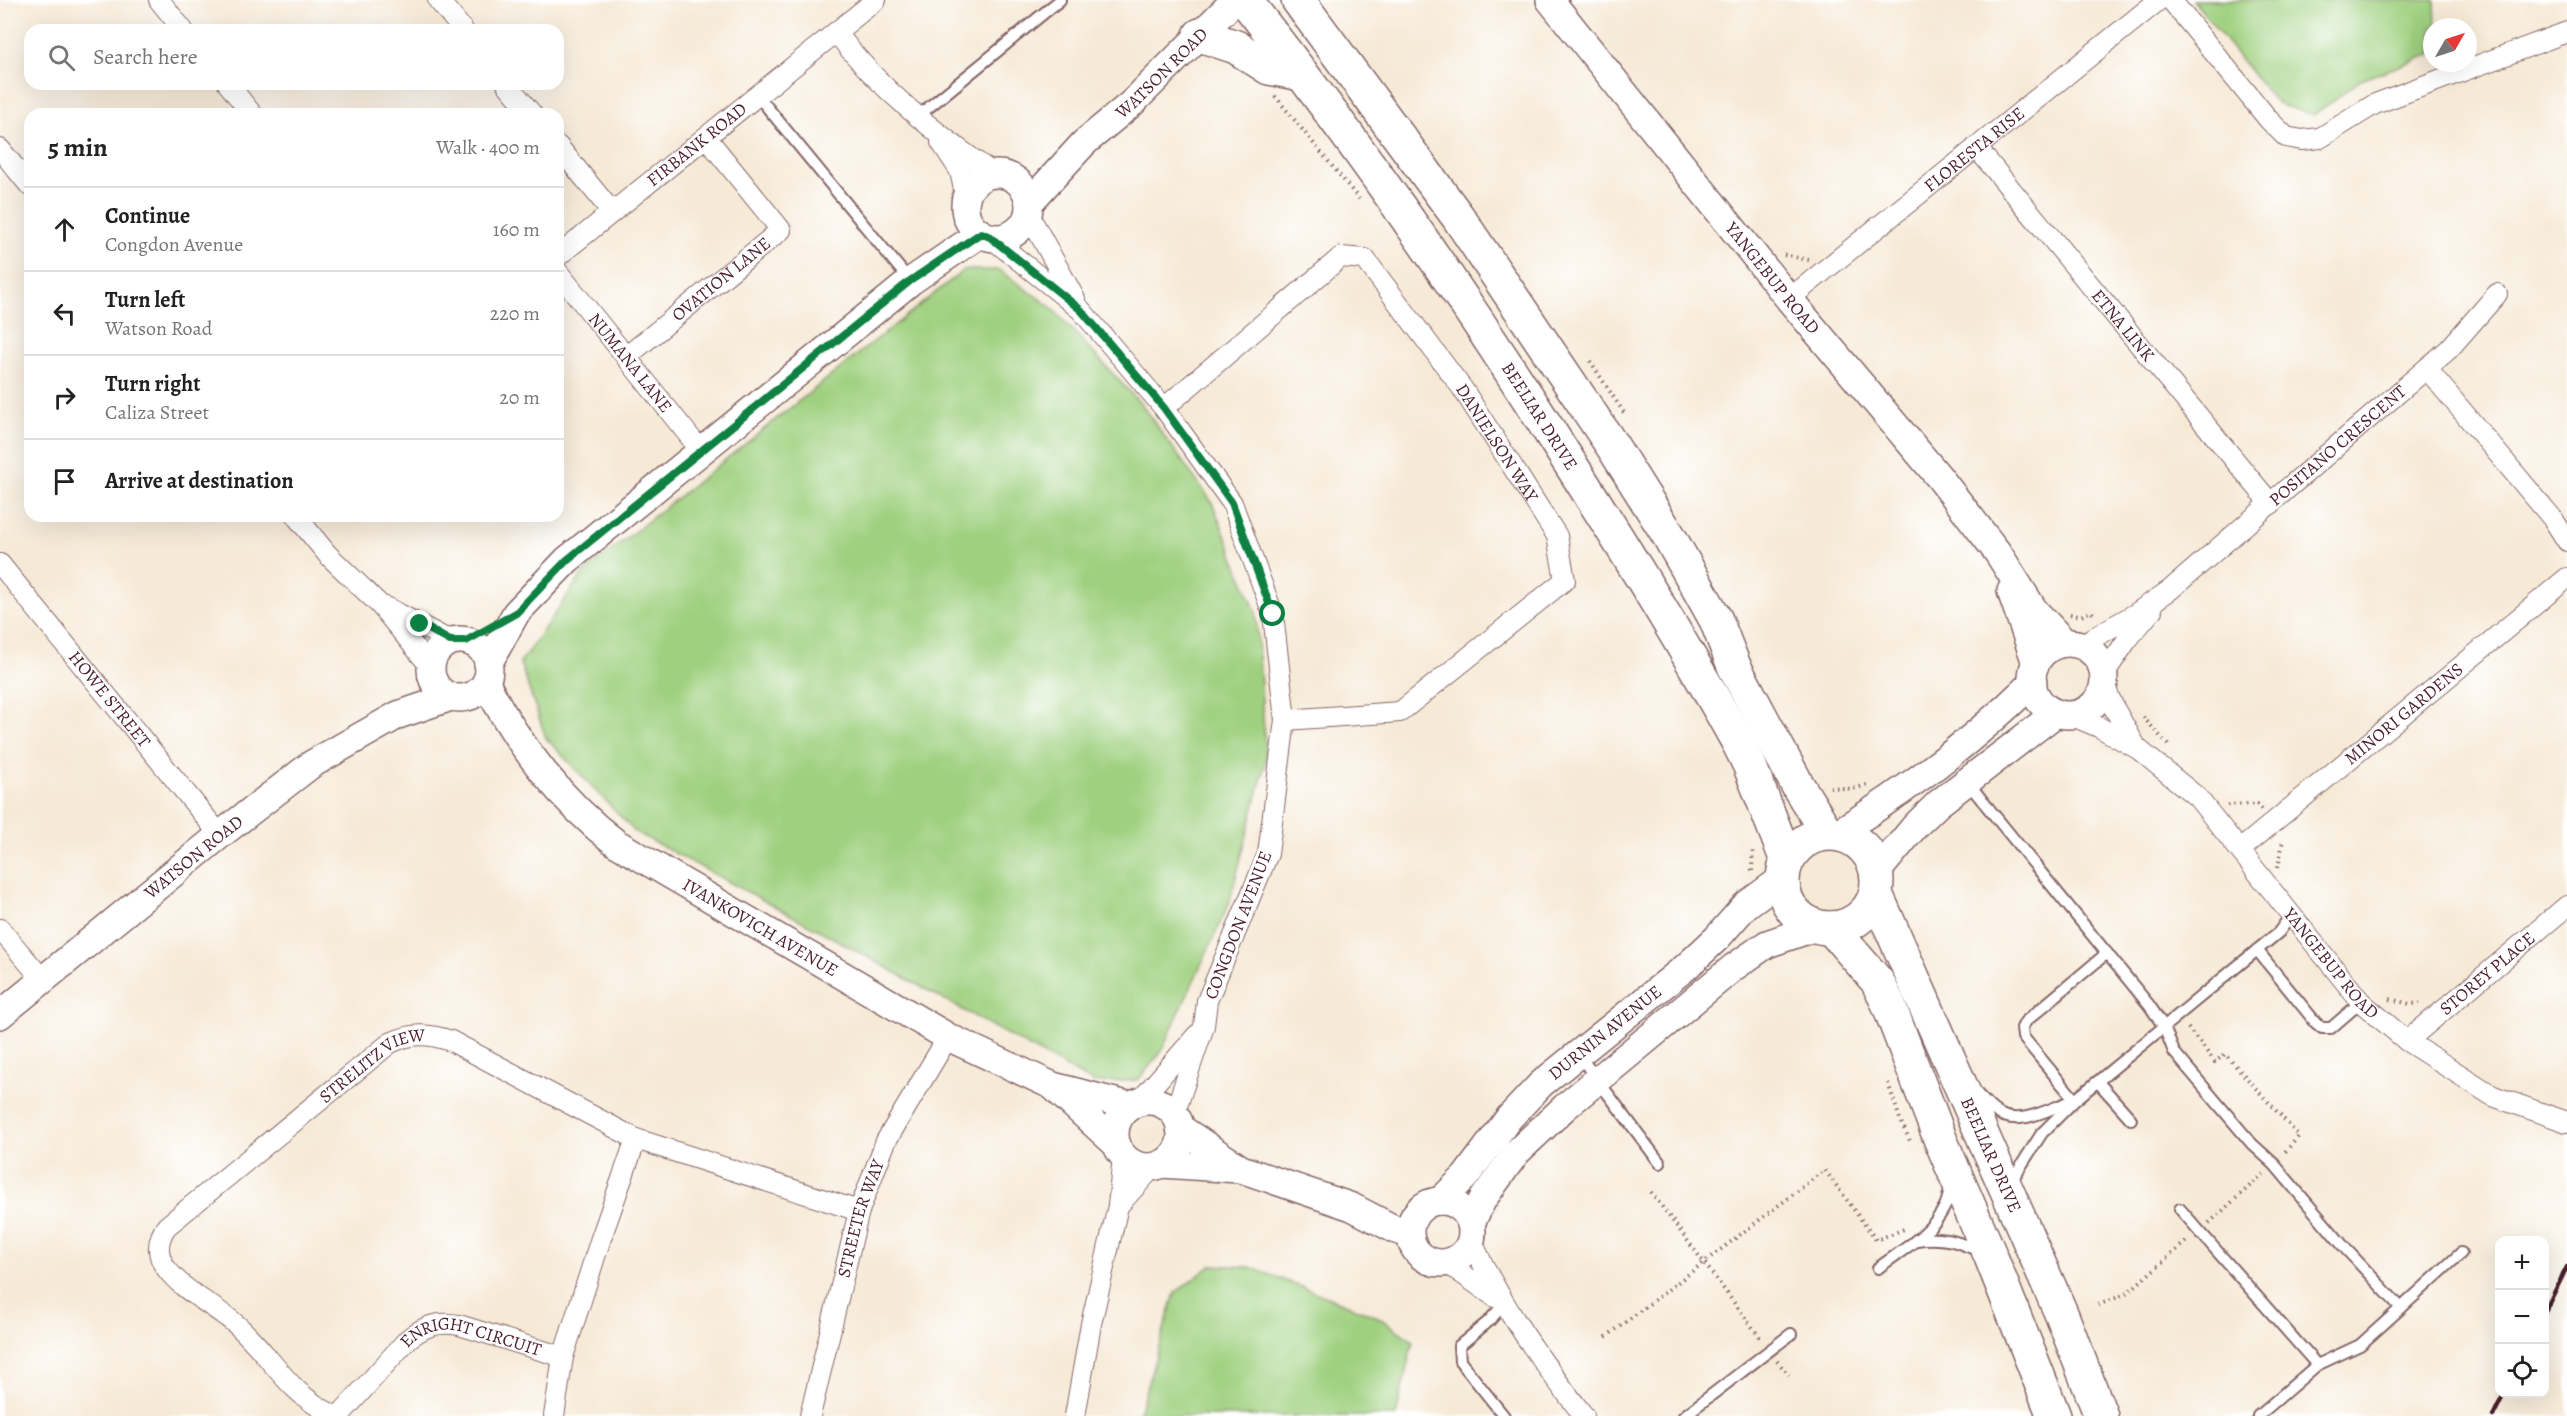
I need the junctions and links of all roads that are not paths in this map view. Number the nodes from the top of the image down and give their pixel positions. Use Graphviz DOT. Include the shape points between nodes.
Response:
graph roads {
  1 [pos="159,0"];
  2 [pos="438,0"];
  3 [pos="876,0"];
  4 [pos="1060,0"];
  5 [pos="1235,0"];
  6 [pos="1245,0"];
  7 [pos="1298,0"];
  8 [pos="1550,0"];
  9 [pos="2159,0"];
  10 [pos="2171,0"];
  11 [pos="178,24"];
  12 [pos="458,24"];
  13 [pos="836,32"];
  14 [pos="2567,32"];
  15 [pos="1200,35"];
  16 [pos="1302,74"];
  17 [pos="233,90"];
  18 [pos="512,90"];
  19 [pos="758,96"];
  20 [pos="247,108"];
  21 [pos="527,108"];
  22 [pos="918,116"];
  23 [pos="937,135"];
  24 [pos="706,137"];
  25 [pos="1084,143"];
  26 [pos="1976,147"];
  27 [pos="0,149"];
  28 [pos="564,153"];
  29 [pos="1003,176"];
  30 [pos="24,179"];
  31 [pos="965,204"];
  32 [pos="1029,208"];
  33 [pos="612,212"];
  34 [pos="986,235"];
  35 [pos="564,251"];
  36 [pos="921,274"];
  37 [pos="564,280"];
  38 [pos="2497,294"];
  39 [pos="1790,299"];
  40 [pos="1081,310"];
  41 [pos="626,357"];
  42 [pos="2427,369"];
  43 [pos="1164,408"];
  44 [pos="702,452"];
  45 [pos="2271,504"];
  46 [pos="301,522"];
  47 [pos="2567,541"];
  48 [pos="1998,553"];
  49 [pos="0,564"];
  50 [pos="2567,578"];
  51 [pos="2170,590"];
  52 [pos="381,605"];
  53 [pos="516,613"];
  54 [pos="458,641"];
  55 [pos="2073,644"];
  56 [pos="430,671"];
  57 [pos="2034,673"];
  58 [pos="487,674"];
  59 [pos="2104,680"];
  60 [pos="457,698"];
  61 [pos="2063,714"];
  62 [pos="398,715"];
  63 [pos="1285,720"];
  64 [pos="506,722"];
  65 [pos="2138,749"];
  66 [pos="1967,783"];
  67 [pos="1832,834"];
  68 [pos="220,835"];
  69 [pos="2240,850"];
  70 [pos="1785,870"];
  71 [pos="1876,883"];
  72 [pos="2567,906"];
  73 [pos="2291,915"];
  74 [pos="1825,927"];
  75 [pos="0,929"];
  76 [pos="2257,950"];
  77 [pos="2107,953"];
  78 [pos="43,980"];
  79 [pos="2361,1002"];
  80 [pos="0,1015"];
  81 [pos="1204,1026"];
  82 [pos="2164,1027"];
  83 [pos="948,1036"];
  84 [pos="2407,1041"];
  85 [pos="1578,1054"];
  86 [pos="1953,1071"];
  87 [pos="1598,1081"];
  88 [pos="2098,1082"];
  89 [pos="1053,1086"];
  90 [pos="2075,1100"];
  91 [pos="1135,1105"];
  92 [pos="2131,1119"];
  93 [pos="1177,1121"];
  94 [pos="2567,1122"];
  95 [pos="636,1139"];
  96 [pos="1120,1150"];
  97 [pos="1660,1163"];
  98 [pos="1158,1165"];
  99 [pos="1240,1169"];
  100 [pos="1955,1174"];
  101 [pos="2007,1189"];
  102 [pos="1431,1204"];
  103 [pos="1118,1206"];
  104 [pos="1352,1207"];
  105 [pos="2180,1209"];
  106 [pos="859,1211"];
  107 [pos="1471,1232"];
  108 [pos="1409,1233"];
  109 [pos="1916,1240"];
  110 [pos="2461,1253"];
  111 [pos="1991,1257"];
  112 [pos="1447,1263"];
  113 [pos="1878,1268"];
  114 [pos="1504,1304"];
  115 [pos="2401,1308"];
  116 [pos="1791,1334"];
  117 [pos="563,1358"];
  118 [pos="2318,1365"];
  119 [pos="337,1416"];
  120 [pos="554,1416"];
  121 [pos="810,1416"];
  122 [pos="1075,1416"];
  123 [pos="1504,1416"];
  124 [pos="1584,1416"];
  125 [pos="1684,1416"];
  126 [pos="2054,1416"];
  127 [pos="2101,1416"];
  128 [pos="2258,1416"];
  1 -- 11 [label="street"];
  2 -- 12 [label="street"];
  3 -- 13 [label="street, FIRBANK ROAD"];
  4 -- 22 [label="lane"];
  5 -- 15 [label="street, WATSON ROAD"];
  6 -- 16 [label="highway, BEELIAR DRIVE"];
  7 -- 67 [label="highway" via="1458,217 1613,447 1711,611 1734,666 1798,786"];
  8 -- 39 [label="street, YANGEBUP ROAD"];
  9 -- 26 [label="street, FLORESTA RISE"];
  10 -- 14 [label="street" via="2269,120 2286,137 2302,140 2320,138 2374,104"];
  13 -- 19 [label="street, FIRBANK ROAD"];
  13 -- 22 [label="street" via="863,64"];
  15 -- 16 [label="highway" via="1236,47 1269,68"];
  15 -- 25 [label="street, WATSON ROAD"];
  16 -- 70 [label="highway, BEELIAR DRIVE" via="1488,335 1657,601 1749,764"];
  17 -- 20 [label="street"];
  18 -- 21 [label="street"];
  19 -- 24 [label="street, FIRBANK ROAD"];
  19 -- 36 [label="lane"];
  22 -- 23 [label="street"];
  23 -- 29 [label="street"];
  23 -- 31 [label="street" via="960,171"];
  24 -- 33 [label="street, FIRBANK ROAD"];
  24 -- 41 [label="street, OVATION LANE" via="781,230"];
  25 -- 29 [label="street, WATSON ROAD"];
  25 -- 32 [label="street, WATSON ROAD"];
  26 -- 39 [label="street, FLORESTA RISE"];
  26 -- 45 [label="street, ETNA LINK"];
  27 -- 30 [label="street"];
  28 -- 33 [label="street"];
  29 -- 31 [label="street" via="975,182"];
  29 -- 32 [label="street" via="1026,193"];
  31 -- 34 [label="street" via="973,227"];
  31 -- 36 [label="street"];
  32 -- 34 [label="street" via="1025,222 1010,235"];
  32 -- 40 [label="street, CONGDON AVENUE"];
  33 -- 35 [label="street, FIRBANK ROAD"];
  34 -- 36 [label="street"];
  34 -- 40 [label="street, CONGDON AVENUE"];
  36 -- 44 [label="street"];
  37 -- 41 [label="street, NUMANA LANE"];
  38 -- 42 [label="street, POSITANO CRESCENT"];
  39 -- 48 [label="street, YANGEBUP ROAD"];
  40 -- 43 [label="street, CONGDON AVENUE"];
  41 -- 44 [label="street, NUMANA LANE"];
  42 -- 45 [label="street, POSITANO CRESCENT"];
  42 -- 47 [label="street" via="2553,519"];
  43 -- 63 [label="street, CONGDON AVENUE" via="1232,503 1273,614"];
  43 -- 63 [label="street, DANIELSON WAY" via="1341,257 1365,259 1462,388 1557,536 1565,580 1400,712"];
  44 -- 53 [label="street" via="567,560"];
  45 -- 51 [label="street, POSITANO CRESCENT"];
  46 -- 52 [label="street" via="328,555"];
  48 -- 55 [label="street, YANGEBUP ROAD" via="2034,609"];
  48 -- 57 [label="street, YANGEBUP ROAD"];
  49 -- 68 [label="street, HOWE STREET"];
  50 -- 69 [label="street, MINORI GARDENS"];
  51 -- 55 [label="street, POSITANO CRESCENT" via="2135,614"];
  51 -- 59 [label="street, POSITANO CRESCENT" via="2137,627"];
  52 -- 54 [label="street"];
  52 -- 56 [label="street"];
  53 -- 54 [label="street"];
  53 -- 58 [label="street"];
  54 -- 56 [label="street" via="440,646 433,655"];
  54 -- 58 [label="street" via="481,649"];
  55 -- 57 [label="street" via="2049,649"];
  55 -- 59 [label="street" via="2095,654"];
  56 -- 60 [label="street" via="444,695"];
  56 -- 62 [label="street, WATSON ROAD"];
  57 -- 61 [label="street" via="2040,701"];
  57 -- 67 [label="street" via="1958,751 1895,798"];
  58 -- 60 [label="street" via="478,693"];
  58 -- 64 [label="street, IVANKOVICH AVENUE"];
  59 -- 61 [label="street" via="2094,705 2083,712"];
  59 -- 65 [label="street, YANGEBUP ROAD" via="2114,708"];
  60 -- 62 [label="street, WATSON ROAD"];
  60 -- 64 [label="street, IVANKOVICH AVENUE"];
  61 -- 65 [label="street, YANGEBUP ROAD" via="2099,727"];
  61 -- 66 [label="street"];
  62 -- 68 [label="street, WATSON ROAD" via="312,764"];
  63 -- 81 [label="street, CONGDON AVENUE" via="1268,854 1207,1001"];
  64 -- 83 [label="street, IVANKOVICH AVENUE" via="577,811 616,843"];
  65 -- 69 [label="street, YANGEBUP ROAD" via="2198,797"];
  66 -- 71 [label="street" via="1916,825"];
  66 -- 77 [label="lane"];
  67 -- 70 [label="highway" via="1803,842 1793,850"];
  67 -- 71 [label="highway" via="1862,846 1869,854"];
  68 -- 78 [label="street, WATSON ROAD"];
  69 -- 73 [label="street, YANGEBUP ROAD"];
  70 -- 74 [label="highway" via="1784,889 1792,908 1808,922"];
  70 -- 85 [label="street, DURNIN AVENUE" via="1686,967"];
  71 -- 74 [label="highway" via="1871,905 1854,921"];
  71 -- 86 [label="highway, BEELIAR DRIVE"];
  72 -- 84 [label="street, STOREY PLACE"];
  73 -- 76 [label="lane" via="2279,932"];
  73 -- 79 [label="street, YANGEBUP ROAD"];
  74 -- 87 [label="street, DURNIN AVENUE" via="1767,944"];
  74 -- 100 [label="highway" via="1876,981"];
  75 -- 78 [label="street"];
  76 -- 79 [label="lane" via="2322,1028 2331,1028"];
  76 -- 82 [label="lane"];
  77 -- 82 [label="lane"];
  77 -- 90 [label="lane" via="2022,1028 2024,1037"];
  78 -- 80 [label="street, WATSON ROAD"];
  79 -- 84 [label="street, YANGEBUP ROAD"];
  81 -- 91 [label="street"];
  81 -- 93 [label="street, CONGDON AVENUE"];
  82 -- 88 [label="lane"];
  82 -- 115 [label="lane" via="2174,1052"];
  83 -- 89 [label="street, IVANKOVICH AVENUE"];
  83 -- 106 [label="street, STREETER WAY" via="886,1141"];
  84 -- 94 [label="street, YANGEBUP ROAD" via="2493,1096"];
  85 -- 87 [label="lane"];
  85 -- 102 [label="street, DURNIN AVENUE" via="1541,1084 1509,1118 1465,1177"];
  86 -- 90 [label="lane" via="1994,1111 2008,1119 2021,1120"];
  86 -- 101 [label="highway, BEELIAR DRIVE"];
  87 -- 97 [label="lane"];
  87 -- 107 [label="street, DURNIN AVENUE" via="1516,1153 1483,1199"];
  88 -- 90 [label="lane"];
  88 -- 92 [label="lane"];
  89 -- 91 [label="street, IVANKOVICH AVENUE"];
  89 -- 96 [label="street, IVANKOVICH AVENUE"];
  90 -- 101 [label="lane" via="2042,1133"];
  91 -- 93 [label="street" via="1158,1103"];
  91 -- 96 [label="street" via="1117,1122 1115,1134"];
  93 -- 98 [label="street" via="1179,1148"];
  93 -- 99 [label="street"];
  95 -- 106 [label="street, STRELITZ VIEW"];
  95 -- 117 [label="street"];
  95 -- 119 [label="street, STRELITZ VIEW" via="451,1041 420,1033 390,1043 167,1226 158,1244 166,1268 238,1325 293,1390"];
  96 -- 98 [label="street" via="1131,1163 1144,1168"];
  96 -- 103 [label="street"];
  98 -- 99 [label="street"];
  98 -- 103 [label="street"];
  99 -- 104 [label="street"];
  100 -- 109 [label="lane" via="1944,1209"];
  100 -- 111 [label="highway"];
  101 -- 127 [label="highway, BEELIAR DRIVE"];
  102 -- 104 [label="street"];
  102 -- 107 [label="street" via="1459,1207"];
  102 -- 108 [label="street" via="1410,1223"];
  103 -- 122 [label="street"];
  104 -- 108 [label="street"];
  105 -- 118 [label="lane"];
  106 -- 121 [label="street, STREETER WAY"];
  107 -- 112 [label="street" via="1462,1255"];
  107 -- 114 [label="street" via="1491,1283"];
  108 -- 112 [label="street" via="1421,1257 1429,1262"];
  109 -- 111 [label="lane" via="1935,1237 1955,1241"];
  109 -- 113 [label="lane"];
  110 -- 115 [label="lane"];
  111 -- 126 [label="highway"];
  112 -- 114 [label="street"];
  114 -- 123 [label="lane" via="1459,1346 1460,1361"];
  114 -- 124 [label="street"];
  115 -- 118 [label="lane" via="2360,1345"];
  116 -- 125 [label="lane"];
  117 -- 119 [label="street, ENRIGHT CIRCUIT" via="459,1325 433,1325 408,1339"];
  117 -- 120 [label="street"];
  118 -- 128 [label="lane"];
}
